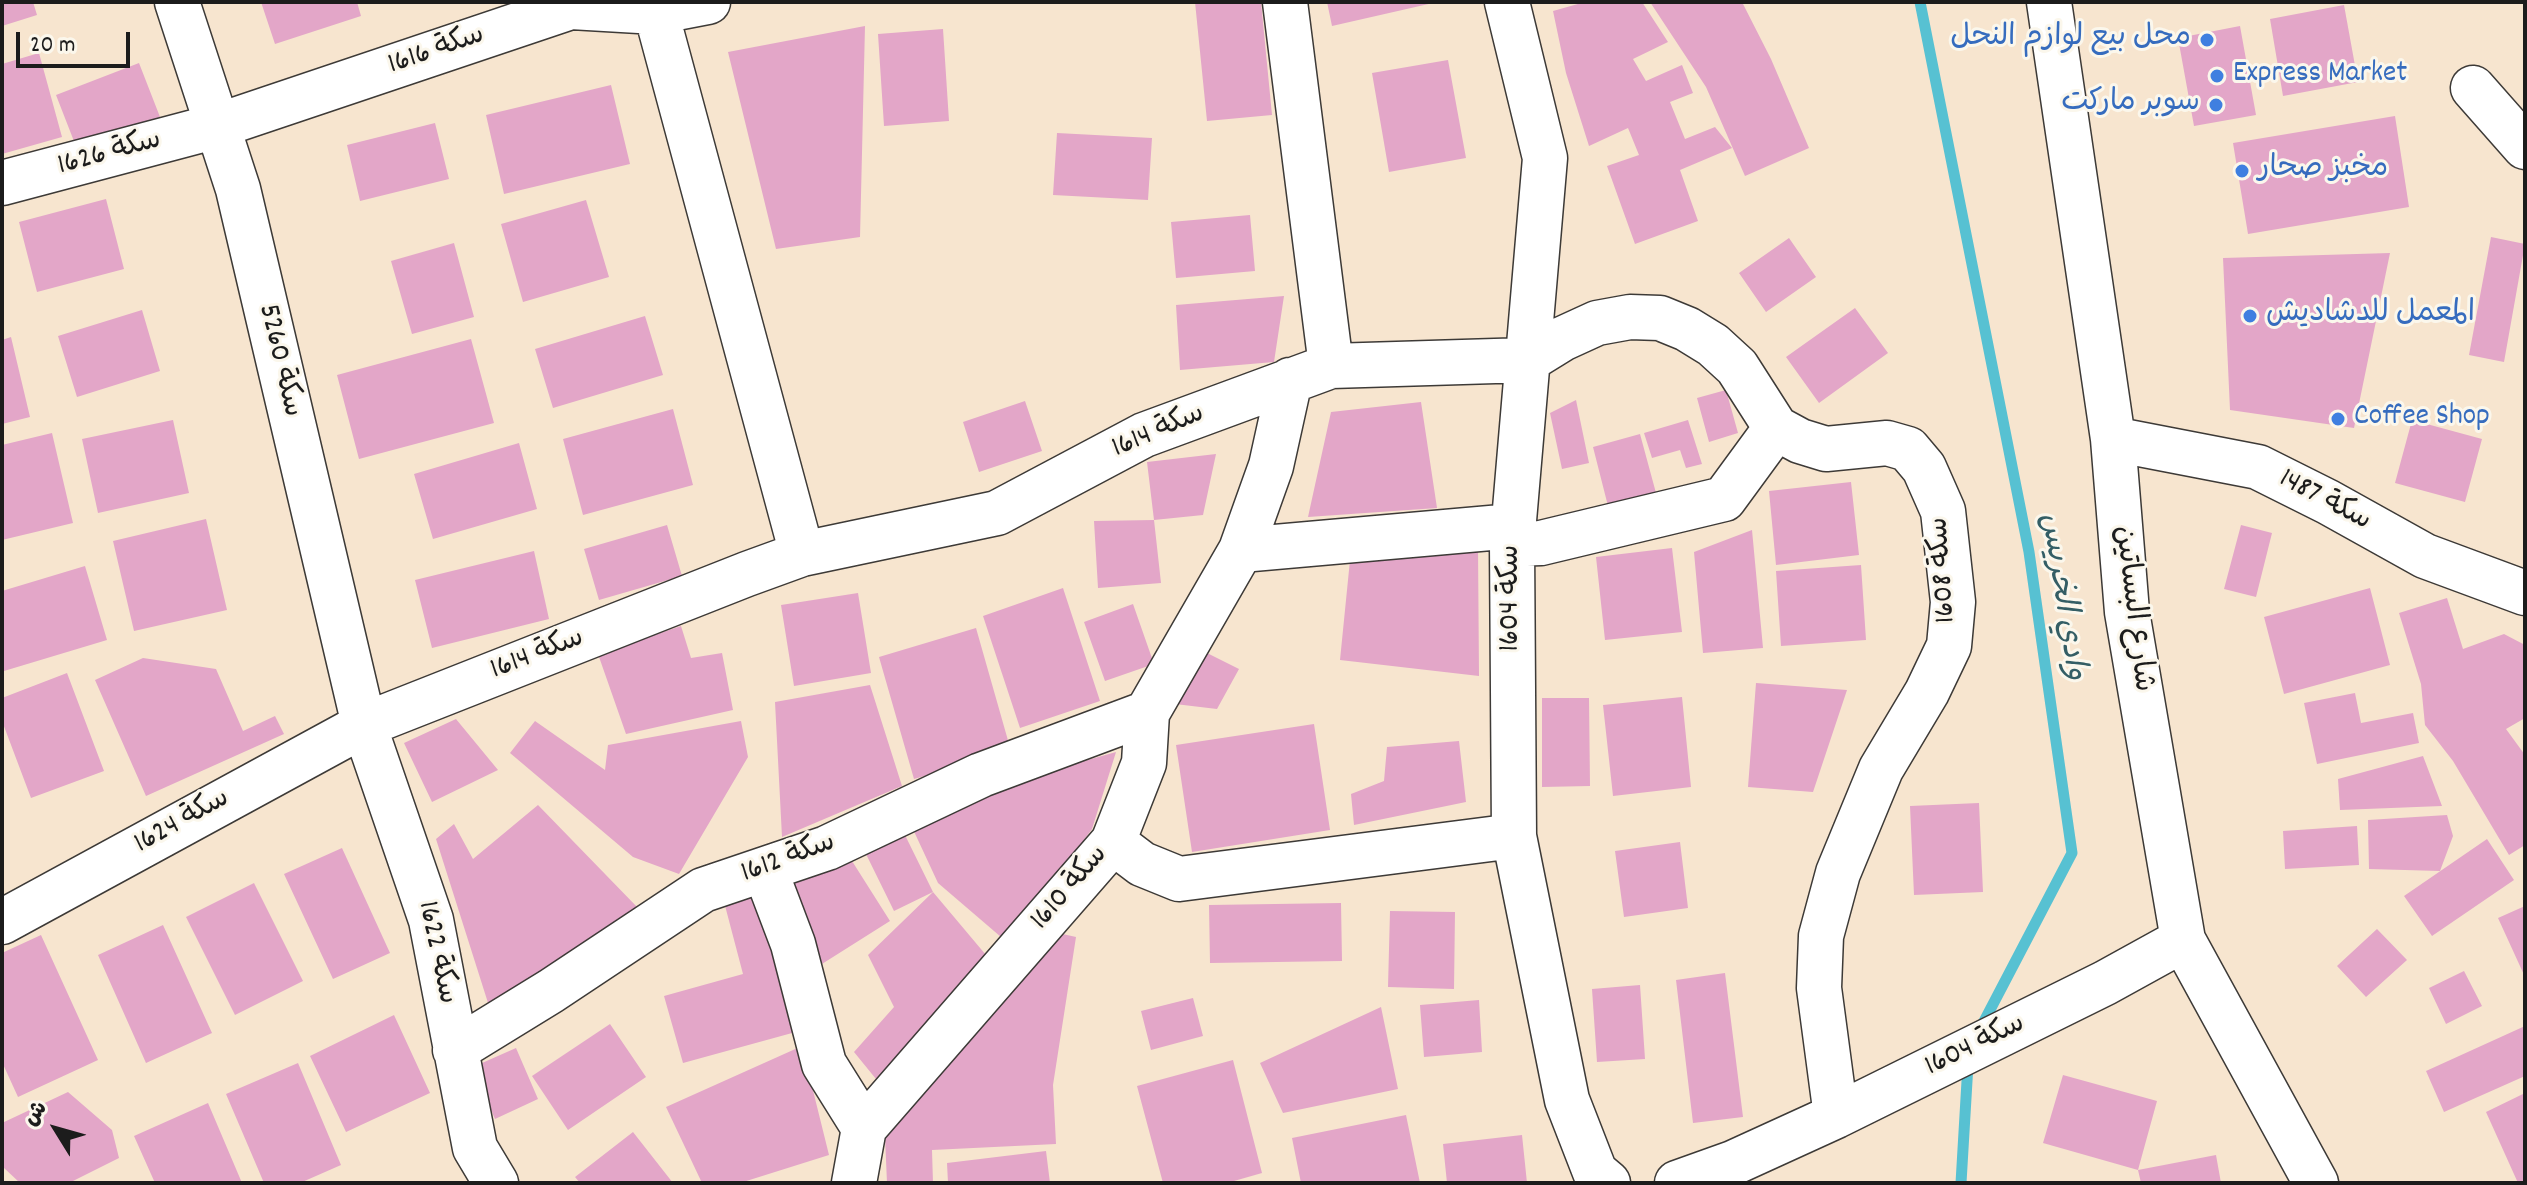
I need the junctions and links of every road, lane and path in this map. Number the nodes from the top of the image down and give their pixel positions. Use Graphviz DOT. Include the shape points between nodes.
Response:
graph roads {
  1 [pos="177,2"];
  2 [pos="708,2"];
  3 [pos="1285,2"];
  4 [pos="1507,2"];
  5 [pos="2049,2"];
  6 [pos="570,5"];
  7 [pos="656,12"];
  8 [pos="2473,88"];
  9 [pos="217,126"];
  10 [pos="2525,147"];
  11 [pos="2,183"];
  12 [pos="1528,360"];
  13 [pos="1331,366"];
  14 [pos="1290,380"];
  15 [pos="1776,428"];
  16 [pos="2113,439"];
  17 [pos="1513,535"];
  18 [pos="1241,550"];
  19 [pos="802,554"];
  20 [pos="2525,593"];
  21 [pos="1147,713"];
  22 [pos="364,725"];
  23 [pos="1514,836"];
  24 [pos="1113,842"];
  25 [pos="765,870"];
  26 [pos="5,909"];
  27 [pos="2183,940"];
  28 [pos="455,1050"];
  29 [pos="1836,1116"];
  30 [pos="864,1128"];
  31 [pos="481,1178"];
  32 [pos="854,1183"];
  33 [pos="1608,1183"];
  34 [pos="1677,1183"];
  35 [pos="2316,1183"];
  1 -- 9 [label="street, سكة 5260"];
  2 -- 7 [label="street, سكة 1616"];
  3 -- 13 [label="street"];
  4 -- 12 [label="street, سكة 1604" via="1545,158"];
  5 -- 16 [label="street, شارع البساتين"];
  6 -- 7 [label="street, سكة 1616"];
  6 -- 9 [label="street, سكة 1616"];
  7 -- 19 [label="street"];
  8 -- 10 [label="street"];
  9 -- 11 [label="street, سكة 1626"];
  9 -- 22 [label="street, سكة 5260" via="238,189"];
  12 -- 13 [label="street, سكة 1614"];
  12 -- 15 [label="street" via="1597,323 1660,318 1713,345 1737,367"];
  12 -- 17 [label="street, سكة 1604"];
  13 -- 14 [label="street, سكة 1614"];
  14 -- 18 [label="street, سكة 1610" via="1271,466"];
  14 -- 19 [label="street, سكة 1614" via="1144,435 997,513"];
  15 -- 17 [label="street" via="1724,499 1541,543"];
  15 -- 29 [label="street, سكة 1608" via="1826,449 1887,443 1908,449 1924,468 1943,511 1953,602 1949,646 1881,769 1838,873 1821,936 1819,988"];
  16 -- 20 [label="street, سكة 1487" via="2258,467 2425,556"];
  16 -- 27 [label="street, شارع البساتين" via="2127,612"];
  17 -- 18 [label="street"];
  17 -- 23 [label="street, سكة 1604"];
  18 -- 21 [label="street, سكة 1610"];
  19 -- 22 [label="street, سكة 1614"];
  21 -- 24 [label="street, سكة 1610" via="1144,763"];
  21 -- 25 [label="street, سكة 1612" via="981,775 827,848"];
  22 -- 26 [label="street, سكة 1624"];
  22 -- 28 [label="street, سكة 1622" via="431,920"];
  23 -- 24 [label="street" via="1179,879 1142,864"];
  23 -- 33 [label="street, سكة 1604" via="1567,1100 1595,1172"];
  24 -- 30 [label="street, سكة 1610"];
  25 -- 28 [label="street, سكة 1612" via="703,890"];
  25 -- 30 [label="street" via="793,944 824,1064"];
  27 -- 29 [label="street, سكة 1604"];
  27 -- 35 [label="street, شارع البساتين"];
  28 -- 31 [label="street, سكة 1622"];
  29 -- 34 [label="street, سكة 1604"];
  30 -- 32 [label="street"];
}
